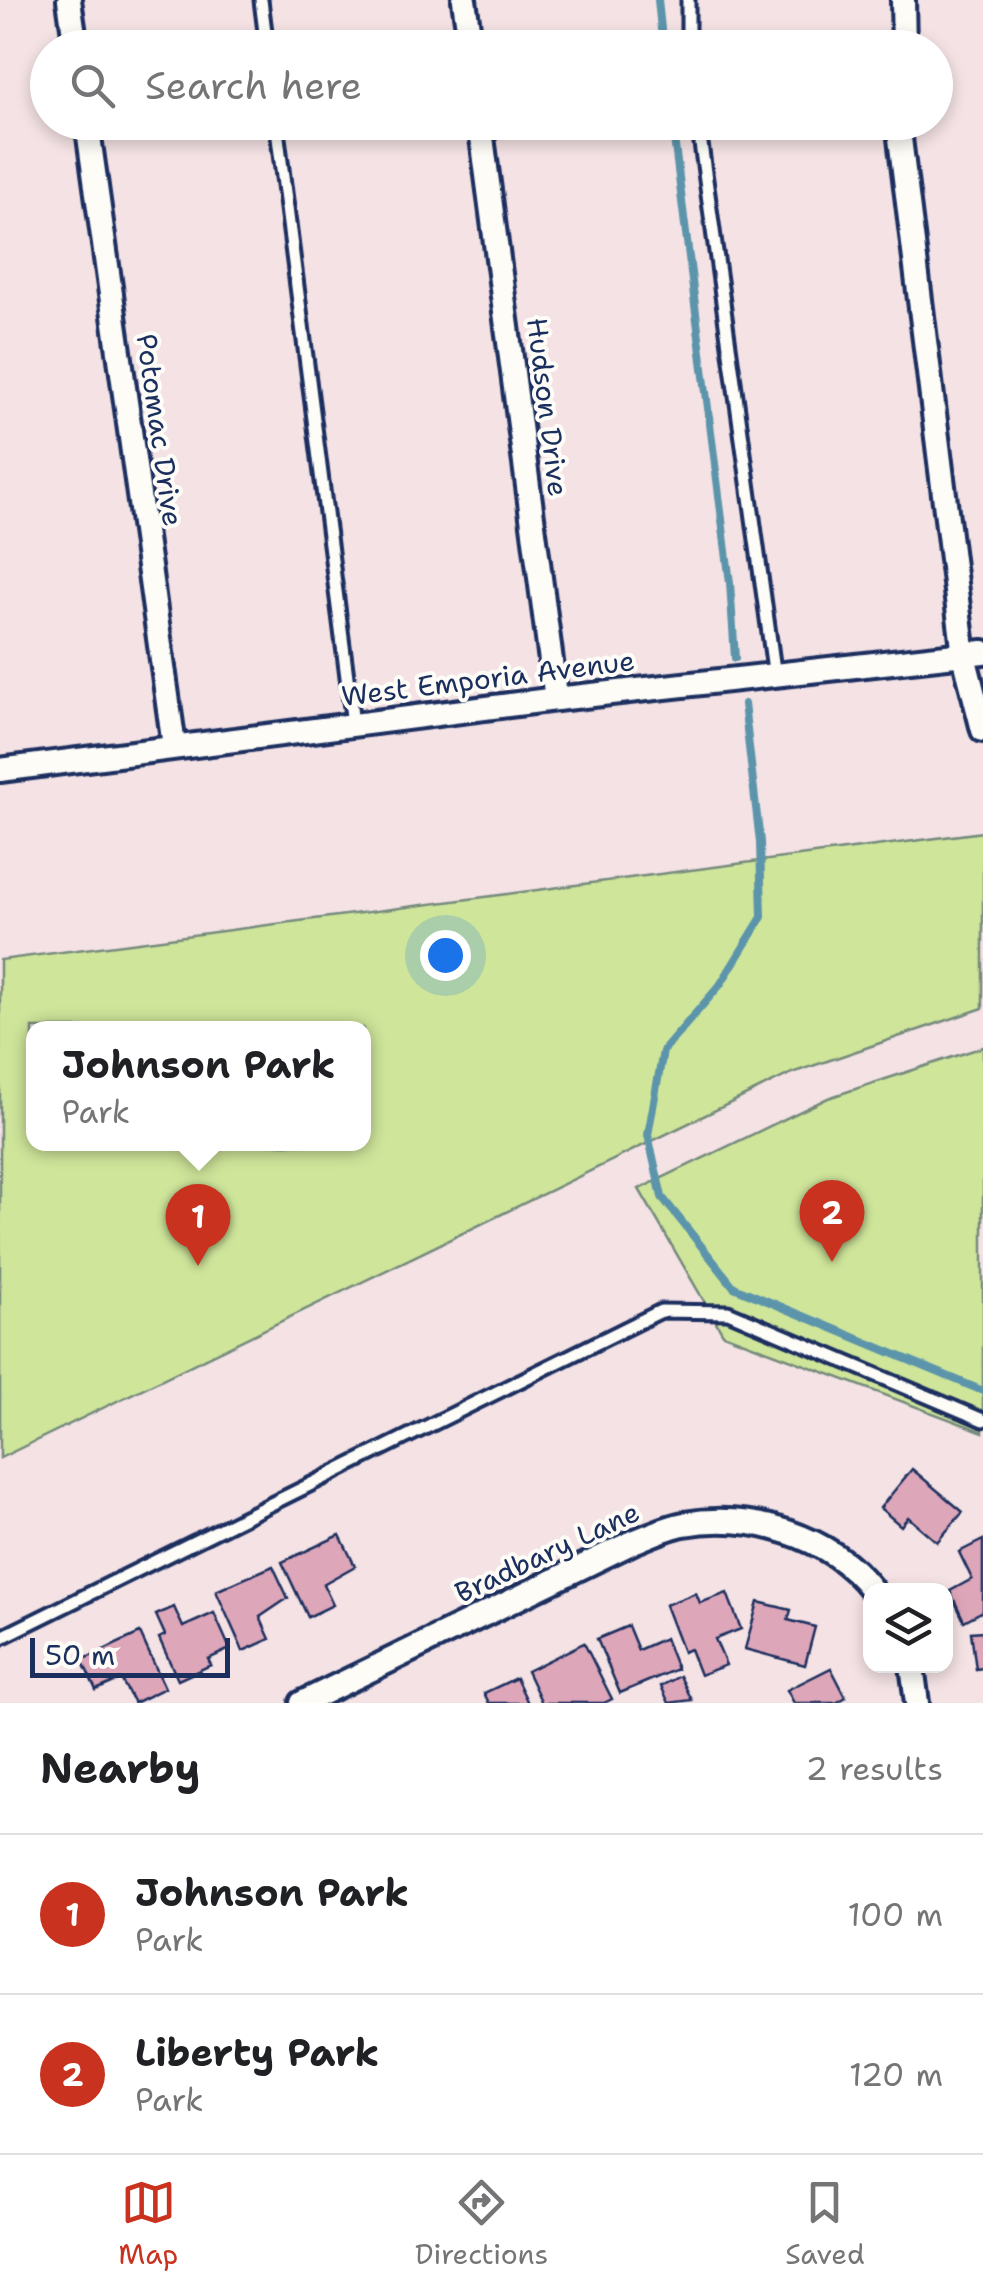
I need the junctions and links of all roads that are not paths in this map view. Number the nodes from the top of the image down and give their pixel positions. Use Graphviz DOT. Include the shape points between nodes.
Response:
graph roads {
  1 [pos="70,0"];
  2 [pos="260,0"];
  3 [pos="464,0"];
  4 [pos="688,0"];
  5 [pos="903,0"];
  6 [pos="74,30"];
  7 [pos="264,30"];
  8 [pos="468,30"];
  9 [pos="688,30"];
  10 [pos="904,30"];
  11 [pos="89,140"];
  12 [pos="278,140"];
  13 [pos="482,140"];
  14 [pos="700,140"];
  15 [pos="901,140"];
  16 [pos="974,654"];
  17 [pos="775,677"];
  18 [pos="556,698"];
  19 [pos="353,724"];
  20 [pos="983,730"];
  21 [pos="174,746"];
  22 [pos="0,770"];
  23 [pos="983,1420"];
  24 [pos="864,1583"];
  25 [pos="0,1638"];
  26 [pos="913,1673"];
  27 [pos="302,1703"];
  28 [pos="916,1703"];
  1 -- 6 [label="street"];
  2 -- 7 [label="lane"];
  3 -- 8 [label="street"];
  4 -- 9 [label="lane"];
  5 -- 10 [label="street"];
  11 -- 21 [label="street, Potomac Drive"];
  12 -- 19 [label="lane"];
  13 -- 18 [label="street, Hudson Drive"];
  14 -- 17 [label="lane"];
  15 -- 16 [label="street"];
  16 -- 17 [label="street, West Emporia Avenue"];
  16 -- 20 [label="street"];
  17 -- 18 [label="street, West Emporia Avenue"];
  18 -- 19 [label="street, West Emporia Avenue"];
  19 -- 21 [label="street, West Emporia Avenue"];
  21 -- 22 [label="street, West Emporia Avenue"];
  23 -- 25 [label="lane" via="728,1312 661,1311"];
  24 -- 27 [label="street, Bradbary Lane" via="831,1553 769,1526 680,1524"];
  26 -- 28 [label="street"];
}
